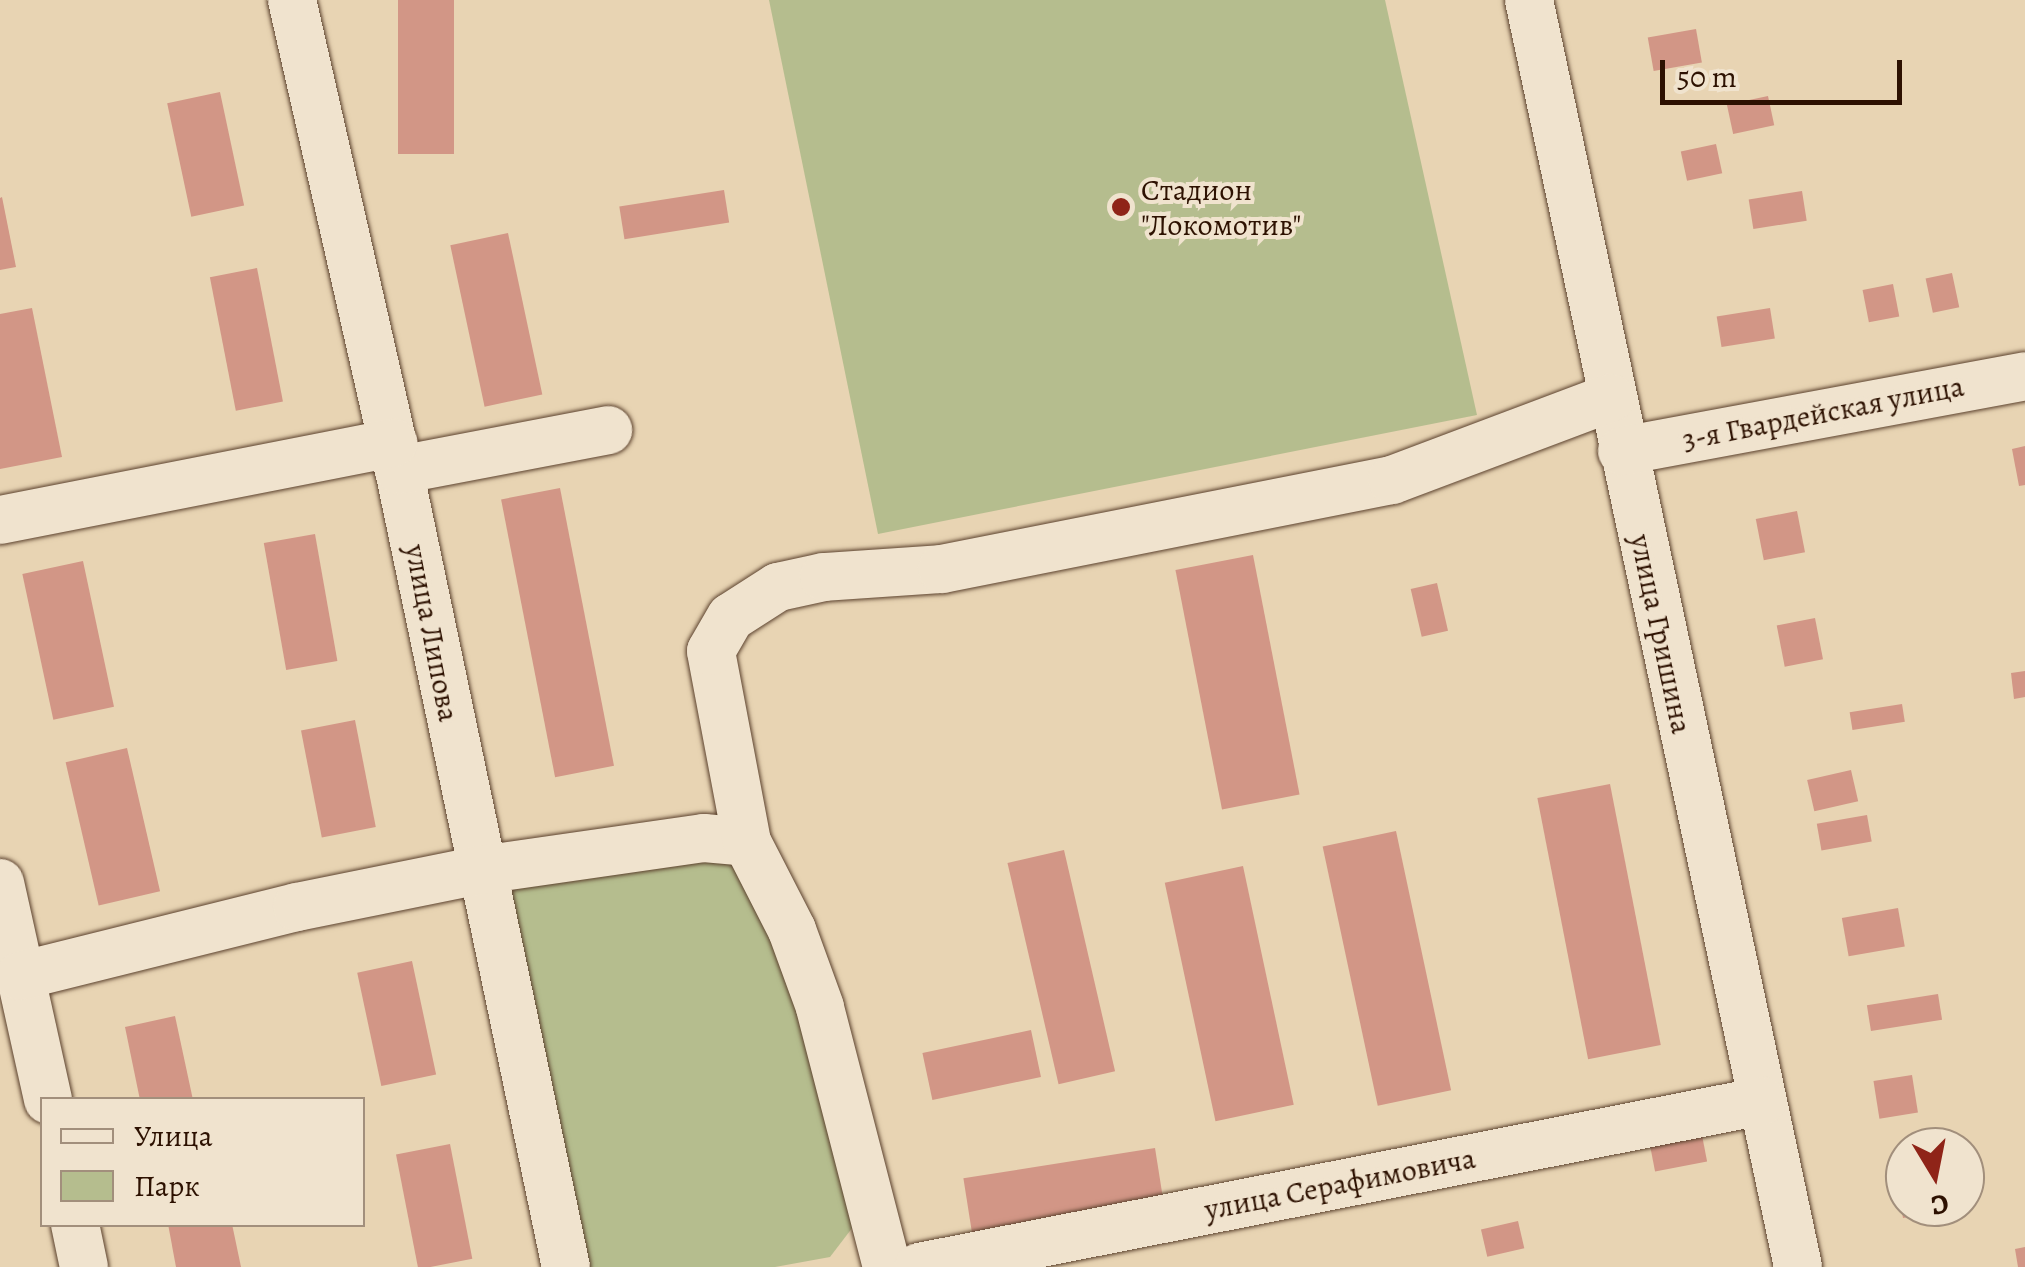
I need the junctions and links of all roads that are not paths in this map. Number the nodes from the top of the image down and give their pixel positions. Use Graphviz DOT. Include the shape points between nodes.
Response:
graph roads {
  1 [pos="292,0"];
  2 [pos="1529,0"];
  3 [pos="2025,376"];
  4 [pos="1610,398"];
  5 [pos="608,430"];
  6 [pos="1622,451"];
  7 [pos="397,456"];
  8 [pos="0,520"];
  9 [pos="747,842"];
  10 [pos="480,870"];
  11 [pos="0,883"];
  12 [pos="20,976"];
  13 [pos="47,1097"];
  14 [pos="1762,1101"];
  15 [pos="76,1227"];
  16 [pos="84,1267"];
  17 [pos="566,1267"];
  18 [pos="886,1267"];
  19 [pos="919,1267"];
  20 [pos="1798,1267"];
  1 -- 7 [label="street, улица Липова"];
  2 -- 4 [label="street, улица Гришина"];
  3 -- 6 [label="street, 3-я Гвардейская улица"];
  4 -- 6 [label="street, улица Гришина"];
  4 -- 9 [label="street" via="1392,480 942,570 824,576 778,587 731,616 711,652"];
  5 -- 7 [label="street"];
  6 -- 14 [label="street, улица Гришина"];
  7 -- 8 [label="street"];
  7 -- 10 [label="street, улица Липова"];
  9 -- 10 [label="street" via="704,838"];
  9 -- 18 [label="street" via="792,930 820,1007"];
  10 -- 12 [label="street" via="296,907"];
  10 -- 17 [label="street, улица Липова"];
  11 -- 12 [label="street"];
  12 -- 13 [label="street"];
  14 -- 19 [label="street, улица Серафимовича"];
  14 -- 20 [label="street, улица Гришина"];
  15 -- 16 [label="street"];
}
